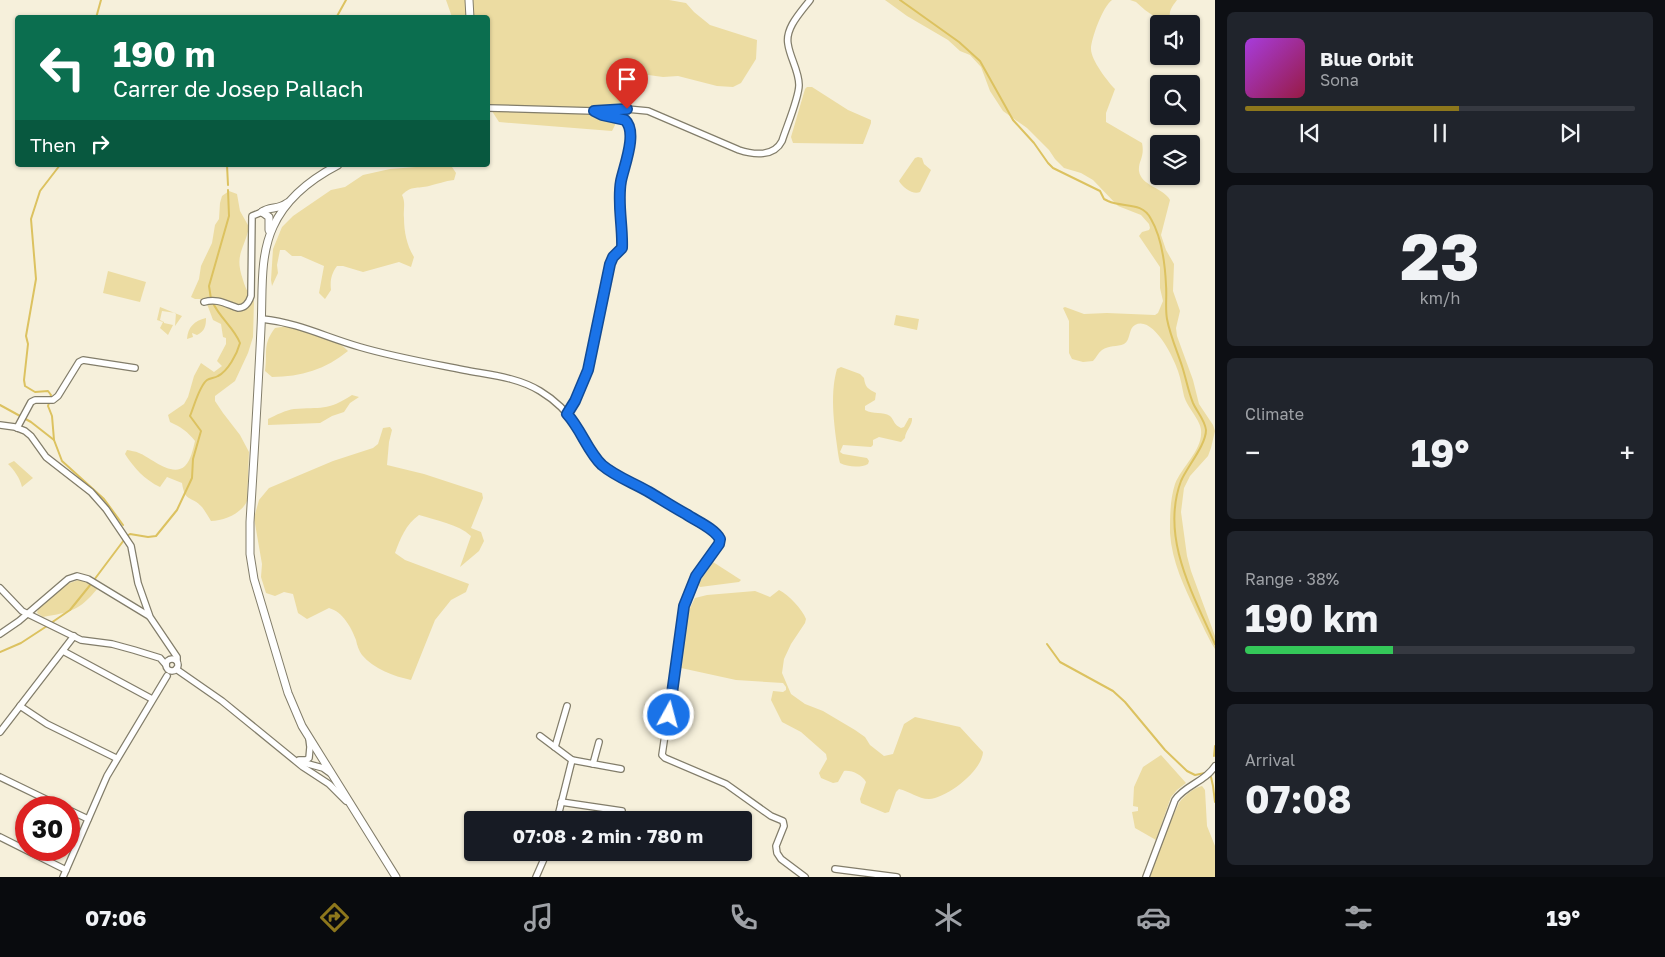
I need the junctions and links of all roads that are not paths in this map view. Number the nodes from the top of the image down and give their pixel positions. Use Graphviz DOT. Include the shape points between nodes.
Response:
graph roads {
  1 [pos="469,0"];
  2 [pos="810,0"];
  3 [pos="470,15"];
  4 [pos="490,108"];
  5 [pos="594,111"];
  6 [pos="335,167"];
  7 [pos="293,198"];
  8 [pos="262,212"];
  9 [pos="275,216"];
  10 [pos="267,244"];
  11 [pos="209,301"];
  12 [pos="262,319"];
  13 [pos="135,368"];
  14 [pos="567,414"];
  15 [pos="0,425"];
  16 [pos="17,428"];
  17 [pos="1,590"];
  18 [pos="143,598"];
  19 [pos="136,607"];
  20 [pos="29,613"];
  21 [pos="150,617"];
  22 [pos="0,634"];
  23 [pos="74,636"];
  24 [pos="63,651"];
  25 [pos="166,666"];
  26 [pos="176,667"];
  27 [pos="166,676"];
  28 [pos="152,699"];
  29 [pos="20,706"];
  30 [pos="567,706"];
  31 [pos="0,732"];
  32 [pos="309,736"];
  33 [pos="540,736"];
  34 [pos="599,742"];
  35 [pos="554,747"];
  36 [pos="116,758"];
  37 [pos="322,758"];
  38 [pos="295,759"];
  39 [pos="572,760"];
  40 [pos="593,764"];
  41 [pos="1215,766"];
  42 [pos="323,768"];
  43 [pos="621,769"];
  44 [pos="316,774"];
  45 [pos="0,777"];
  46 [pos="334,777"];
  47 [pos="39,796"];
  48 [pos="561,802"];
  49 [pos="353,808"];
  50 [pos="558,811"];
  51 [pos="622,811"];
  52 [pos="80,815"];
  53 [pos="88,819"];
  54 [pos="0,837"];
  55 [pos="542,861"];
  56 [pos="835,869"];
  57 [pos="66,870"];
  58 [pos="63,877"];
  59 [pos="396,877"];
  60 [pos="536,877"];
  61 [pos="805,877"];
  62 [pos="897,877"];
  63 [pos="1146,877"];
  1 -- 3 [label="street"];
  2 -- 5 [label="street" via="792,25 788,44 799,88 782,141 769,152 748,153 648,112 627,109"];
  4 -- 5 [label="street"];
  5 -- 14 [label="street" via="628,122 628,156 620,193 622,248 610,264 588,370"];
  6 -- 7 [label="street" via="309,182"];
  7 -- 8 [label="street" via="281,208"];
  7 -- 9 [label="street"];
  8 -- 9 [label="street" via="272,211"];
  8 -- 11 [label="street" via="252,216 249,302 238,308 224,302"];
  9 -- 10 [label="street"];
  9 -- 10 [label="street" via="270,221"];
  10 -- 12 [label="street"];
  12 -- 14 [label="street" via="301,326 375,351 507,378 539,390"];
  12 -- 32 [label="street" via="250,554 254,580 288,693"];
  13 -- 16 [label="street" via="79,362 58,396 49,401 32,402"];
  14 -- 61 [label="street" via="603,466 719,537 719,544 696,576 684,606 662,755 726,784 783,821 777,853"];
  15 -- 16 [label="street"];
  16 -- 18 [label="street" via="31,436 46,457 91,492 106,509 128,541"];
  17 -- 20 [label="street" via="17,607"];
  18 -- 19 [label="street" via="143,606"];
  18 -- 21 [label="street"];
  19 -- 20 [label="street" via="89,579 77,576 68,579"];
  19 -- 21 [label="street"];
  20 -- 22 [label="street"];
  20 -- 23 [label="street"];
  21 -- 26 [label="street" via="177,657"];
  23 -- 24 [label="street"];
  23 -- 25 [label="street" via="149,654 160,658"];
  24 -- 28 [label="street"];
  24 -- 29 [label="street"];
  25 -- 26 [label="street" via="170,671"];
  25 -- 26 [label="street" via="167,661 175,659"];
  25 -- 27 [label="street"];
  26 -- 27 [label="street"];
  26 -- 38 [label="street"];
  27 -- 28 [label="street"];
  28 -- 36 [label="street"];
  29 -- 31 [label="street"];
  29 -- 36 [label="street" via="47,724"];
  30 -- 35 [label="street"];
  32 -- 37 [label="street"];
  32 -- 38 [label="street" via="309,758"];
  33 -- 35 [label="street"];
  34 -- 40 [label="street"];
  35 -- 39 [label="street"];
  36 -- 53 [label="street"];
  37 -- 42 [label="street"];
  37 -- 46 [label="street"];
  38 -- 42 [label="street"];
  38 -- 44 [label="street"];
  39 -- 40 [label="street"];
  39 -- 48 [label="street"];
  40 -- 43 [label="street"];
  41 -- 63 [label="street" via="1211,773 1174,800"];
  42 -- 44 [label="street"];
  42 -- 46 [label="street"];
  44 -- 49 [label="street"];
  45 -- 47 [label="street"];
  46 -- 49 [label="street"];
  48 -- 50 [label="street"];
  48 -- 51 [label="street"];
  49 -- 59 [label="street"];
  52 -- 53 [label="street"];
  53 -- 57 [label="street"];
  54 -- 57 [label="street"];
  55 -- 60 [label="street"];
  56 -- 62 [label="street"];
  57 -- 58 [label="street"];
}
